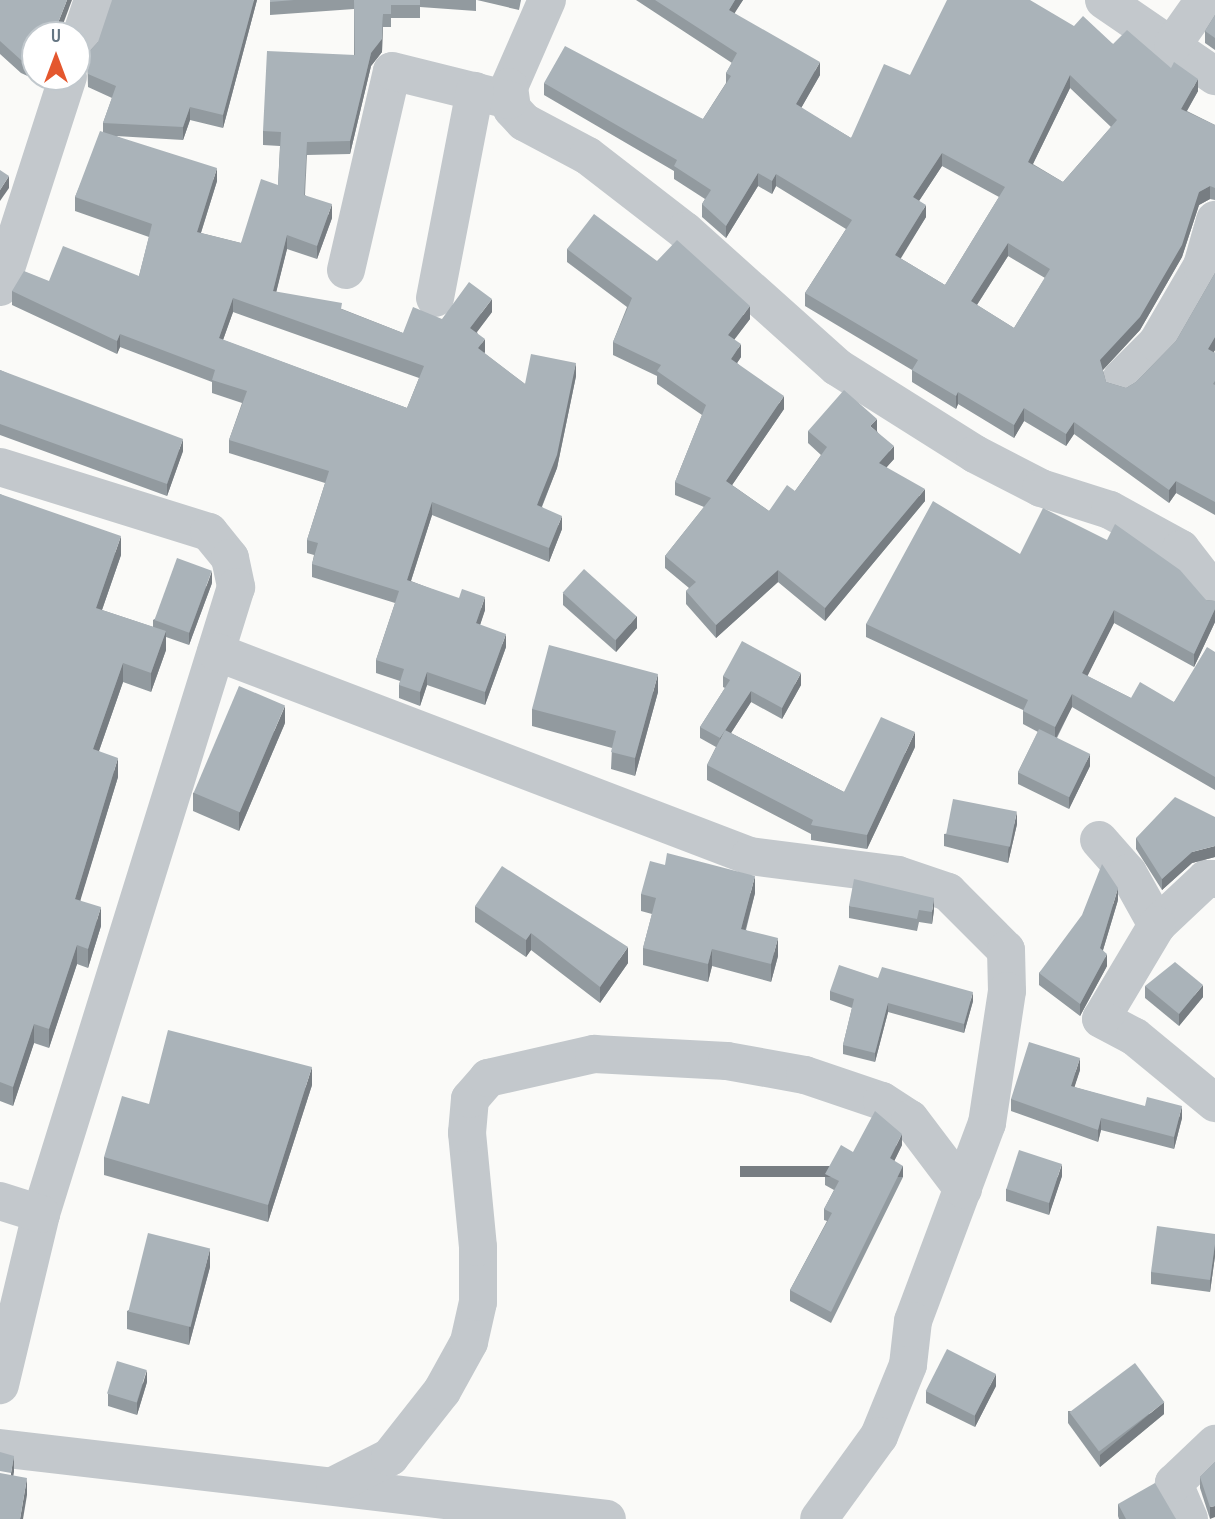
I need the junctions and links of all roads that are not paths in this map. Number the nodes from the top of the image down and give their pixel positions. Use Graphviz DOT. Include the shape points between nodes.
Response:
graph roads {
  1 [pos="93,0"];
  2 [pos="547,0"];
  3 [pos="1104,0"];
  4 [pos="1203,0"];
  5 [pos="86,21"];
  6 [pos="1173,44"];
  7 [pos="1215,76"];
  8 [pos="63,91"];
  9 [pos="492,95"];
  10 [pos="1215,220"];
  11 [pos="346,270"];
  12 [pos="0,287"];
  13 [pos="435,298"];
  14 [pos="1121,379"];
  15 [pos="0,467"];
  16 [pos="1215,593"];
  17 [pos="216,652"];
  18 [pos="1099,840"];
  19 [pos="1215,879"];
  20 [pos="1157,925"];
  21 [pos="1215,1103"];
  22 [pos="962,1189"];
  23 [pos="0,1201"];
  24 [pos="41,1214"];
  25 [pos="0,1385"];
  26 [pos="1215,1444"];
  27 [pos="0,1448"];
  28 [pos="335,1485"];
  29 [pos="607,1519"];
  30 [pos="820,1519"];
  31 [pos="1189,1519"];
  1 -- 5 [label="street"];
  2 -- 9 [label="street"];
  3 -- 6 [label="street"];
  4 -- 6 [label="street"];
  6 -- 7 [label="street"];
  8 -- 12 [label="street"];
  9 -- 11 [label="street" via="392,71"];
  9 -- 13 [label="street"];
  9 -- 16 [label="street" via="524,122 588,156 685,231 837,367 975,454 1041,488 1110,510 1181,549"];
  10 -- 14 [label="street" via="1208,252 1176,310 1143,361"];
  15 -- 17 [label="street" via="209,532 230,558 236,587"];
  17 -- 22 [label="street" via="750,856 898,875 948,892 1006,950 1007,991 987,1123"];
  17 -- 24 [label="street"];
  18 -- 20 [label="street" via="1128,873"];
  19 -- 20 [label="street" via="1206,879"];
  20 -- 21 [label="street" via="1101,1019 1135,1037"];
  22 -- 28 [label="street" via="910,1119 883,1101 805,1076 727,1061 594,1054 488,1078 470,1098 467,1133 478,1247 478,1302 469,1342 442,1391 390,1457"];
  22 -- 30 [label="street" via="879,1436"];
  23 -- 24 [label="street"];
  24 -- 25 [label="street"];
  26 -- 31 [label="street" via="1174,1483"];
  27 -- 28 [label="street"];
  28 -- 29 [label="street"];
}
